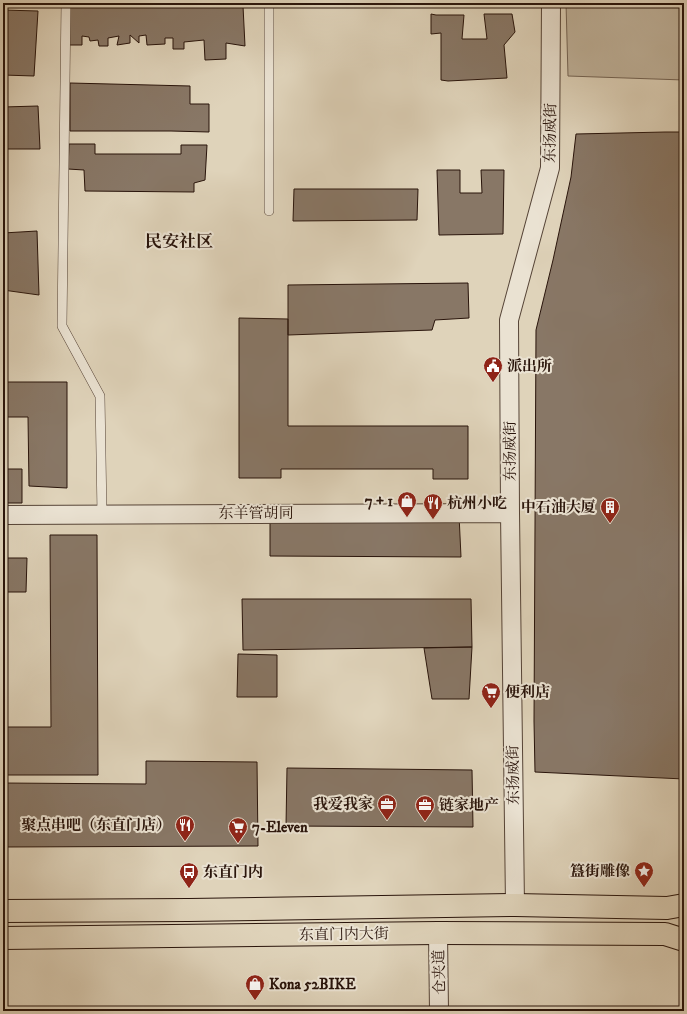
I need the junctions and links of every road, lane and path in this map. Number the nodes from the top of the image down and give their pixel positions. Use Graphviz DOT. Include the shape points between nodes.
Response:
graph roads {
  1 [pos="66,3"];
  2 [pos="269,3"];
  3 [pos="551,3"];
  4 [pos="269,211"];
  5 [pos="510,513"];
  6 [pos="102,514"];
  7 [pos="3,515"];
  8 [pos="515,905"];
  9 [pos="684,905"];
  10 [pos="3,911"];
  11 [pos="438,933"];
  12 [pos="3,938"];
  13 [pos="684,940"];
  14 [pos="439,1011"];
  1 -- 6 [label="lane" via="62,326 100,396"];
  2 -- 4 [label="lane"];
  3 -- 5 [label="street, 东扬威街" via="550,168 509,320"];
  5 -- 6 [label="street, 东羊管胡同"];
  5 -- 8 [label="street, 东扬威街"];
  6 -- 7 [label="street, 东羊管胡同"];
  8 -- 9 [label="main road, 东直门内大街" via="667,908"];
  8 -- 10 [label="main road, 东直门内大街"];
  11 -- 12 [label="main road, 东直门内大街"];
  11 -- 13 [label="main road, 东直门内大街" via="665,934"];
  11 -- 14 [label="street, 仓夹道"];
}
